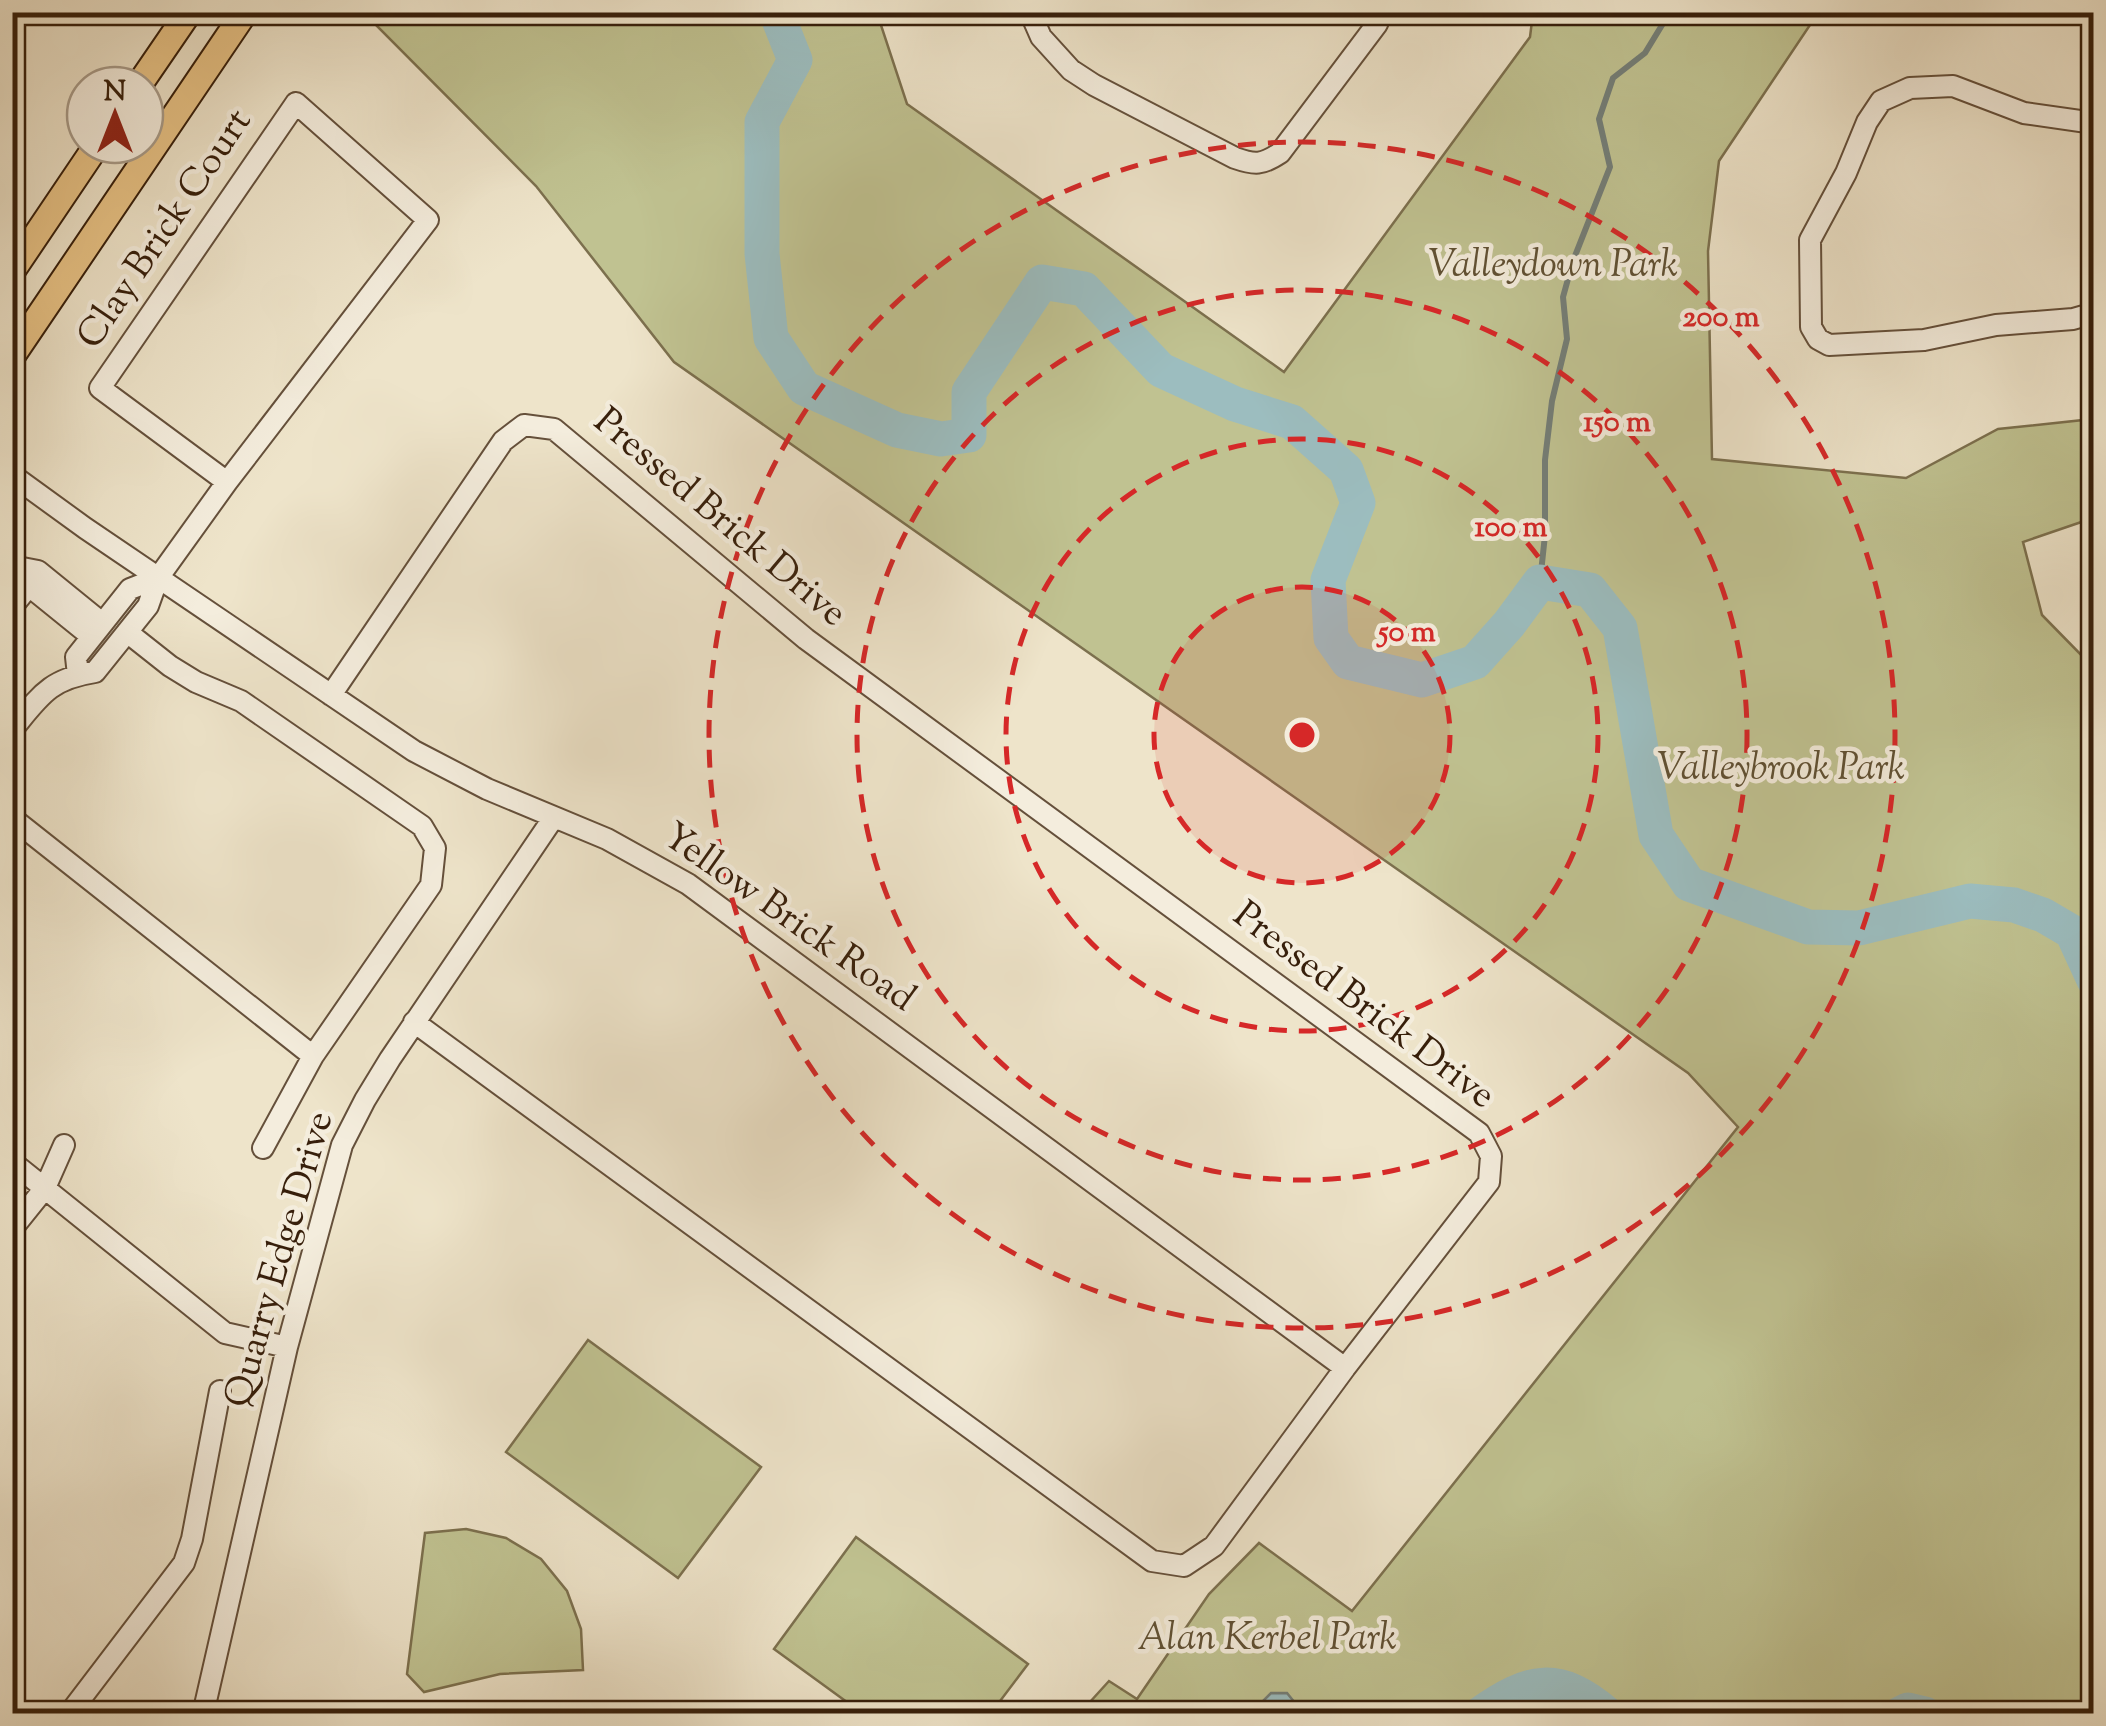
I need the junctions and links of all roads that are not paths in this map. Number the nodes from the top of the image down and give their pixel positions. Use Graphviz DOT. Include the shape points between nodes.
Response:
graph roads {
  1 [pos="188,12"];
  2 [pos="244,12"];
  3 [pos="1030,12"];
  4 [pos="1382,12"];
  5 [pos="152,65"];
  6 [pos="2094,123"];
  7 [pos="84,165"];
  8 [pos="12,271"];
  9 [pos="2094,313"];
  10 [pos="12,356"];
  11 [pos="12,475"];
  12 [pos="227,482"];
  13 [pos="12,566"];
  14 [pos="158,578"];
  15 [pos="12,607"];
  16 [pos="97,630"];
  17 [pos="127,632"];
  18 [pos="78,675"];
  19 [pos="331,695"];
  20 [pos="12,730"];
  21 [pos="554,817"];
  22 [pos="12,818"];
  23 [pos="414,1022"];
  24 [pos="313,1056"];
  25 [pos="64,1145"];
  26 [pos="263,1148"];
  27 [pos="12,1162"];
  28 [pos="45,1188"];
  29 [pos="12,1228"];
  30 [pos="286,1347"];
  31 [pos="1345,1368"];
  32 [pos="220,1391"];
  33 [pos="69,1714"];
  34 [pos="202,1714"];
  1 -- 5 [label="main road"];
  2 -- 10 [label="main road"];
  3 -- 4 [label="street" via="1042,37 1094,86 1253,165 1280,153"];
  6 -- 9 [label="street" via="2024,113 1953,86 1910,88 1881,100 1810,240 1811,327 1828,345 1924,340"];
  7 -- 8 [label="main road"];
  11 -- 14 [label="street, Yellow Brick Road"];
  12 -- 12 [label="street, Clay Brick Court" via="428,220 296,103 100,388"];
  12 -- 14 [label="street, Clay Brick Court"];
  13 -- 16 [label="street" via="38,571"];
  14 -- 16 [label="street" via="130,589"];
  14 -- 17 [label="street" via="148,606"];
  14 -- 19 [label="street, Yellow Brick Road"];
  15 -- 16 [label="street" via="29,586"];
  16 -- 18 [label="street" via="76,657"];
  17 -- 18 [label="street" via="95,672"];
  17 -- 24 [label="street" via="422,826 435,848 431,885"];
  18 -- 20 [label="street" via="46,689"];
  19 -- 21 [label="street, Yellow Brick Road" via="414,751"];
  19 -- 31 [label="street, Pressed Brick Drive" via="503,441 524,424 554,429 806,639 1479,1133 1490,1156 1489,1182"];
  21 -- 23 [label="street, Quarry Edge Drive"];
  21 -- 31 [label="street, Yellow Brick Road" via="688,884"];
  22 -- 24 [label="street"];
  23 -- 30 [label="street, Quarry Edge Drive" via="342,1145"];
  23 -- 31 [label="street, Pressed Brick Drive" via="1152,1561 1184,1566 1214,1546"];
  24 -- 26 [label="street"];
  25 -- 28 [label="street"];
  27 -- 28 [label="street"];
  28 -- 29 [label="street"];
  28 -- 30 [label="street" via="225,1334"];
  30 -- 34 [label="street, Quarry Edge Drive"];
  32 -- 33 [label="street" via="184,1563"];
}
